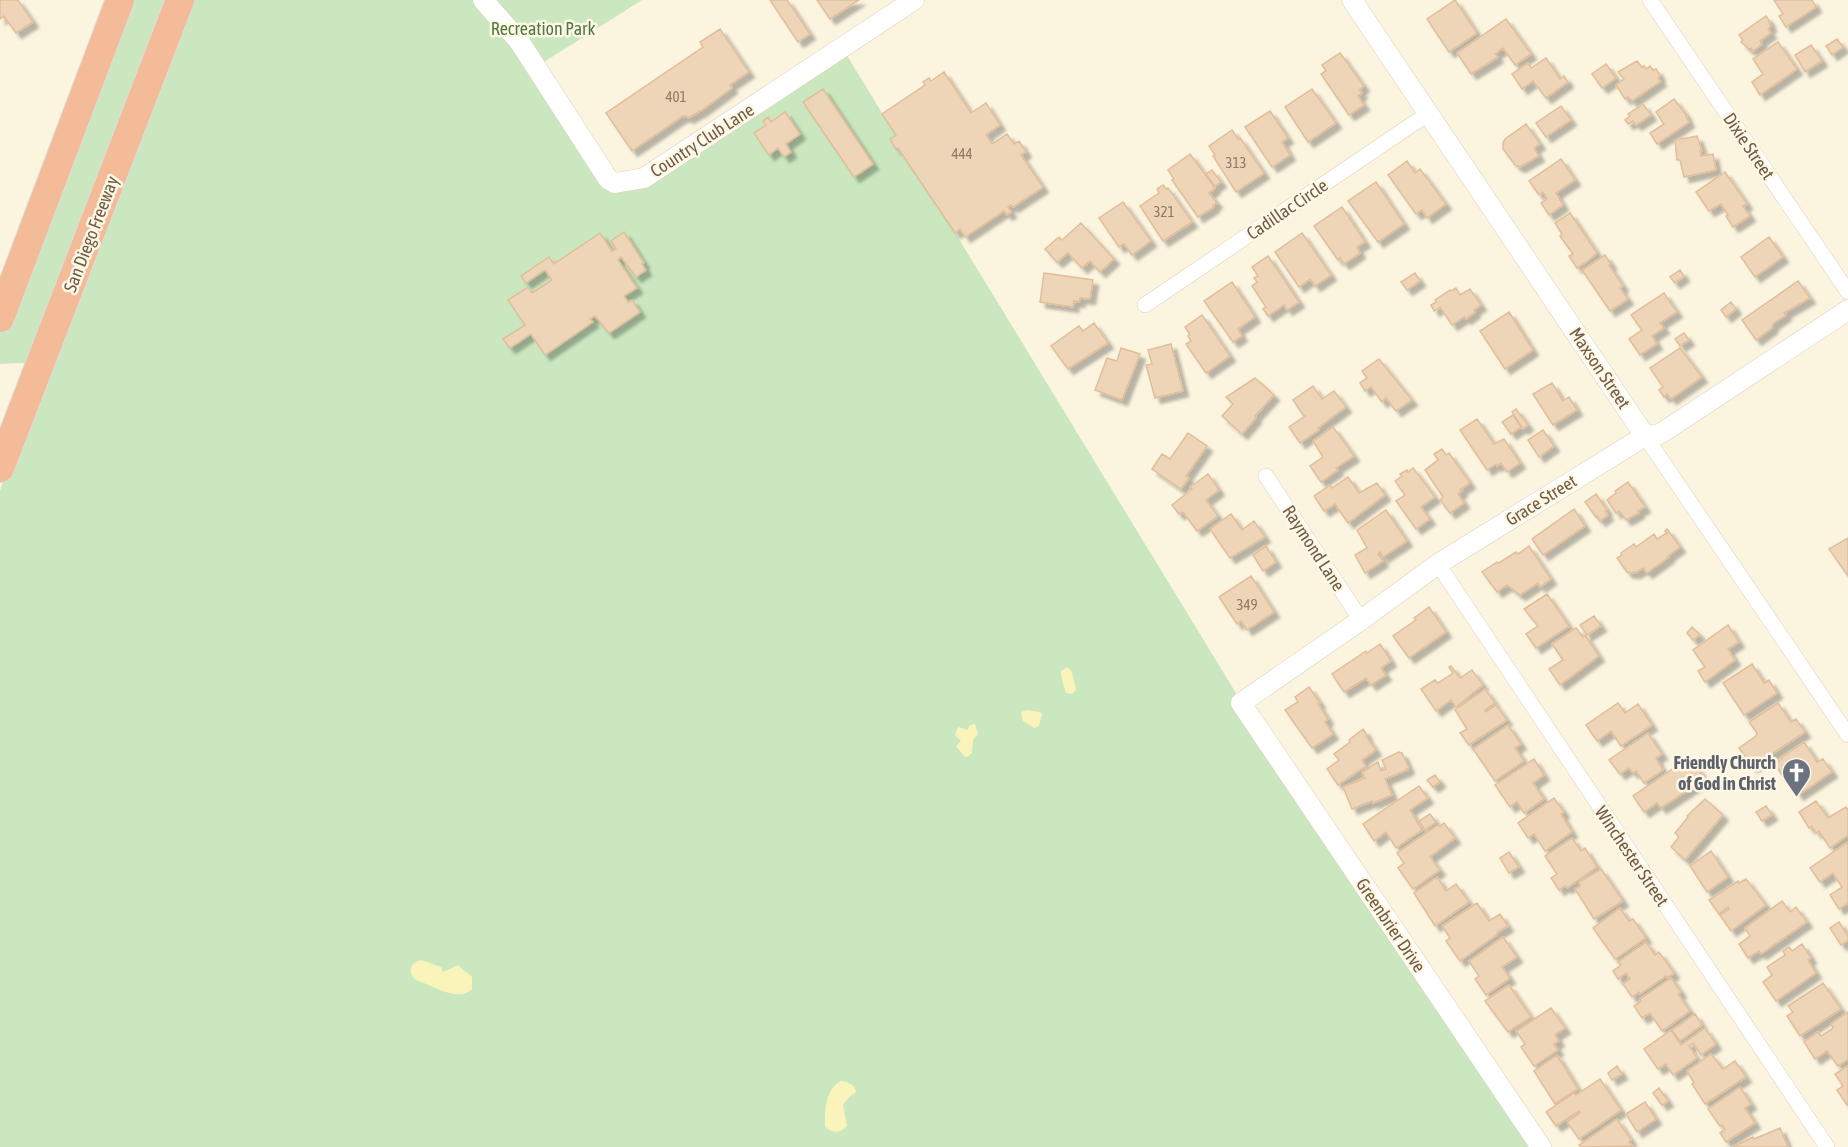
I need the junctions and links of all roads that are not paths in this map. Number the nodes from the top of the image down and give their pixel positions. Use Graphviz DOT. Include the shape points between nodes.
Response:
graph roads {
  1 [pos="120,0"];
  2 [pos="180,0"];
  3 [pos="483,0"];
  4 [pos="914,0"];
  5 [pos="1352,0"];
  6 [pos="1650,0"];
  7 [pos="1429,114"];
  8 [pos="1848,292"];
  9 [pos="1145,305"];
  10 [pos="1848,310"];
  11 [pos="0,318"];
  12 [pos="1645,436"];
  13 [pos="0,468"];
  14 [pos="1266,476"];
  15 [pos="1438,564"];
  16 [pos="1361,620"];
  17 [pos="1241,703"];
  18 [pos="1848,735"];
  19 [pos="1541,1147"];
  20 [pos="1827,1147"];
  1 -- 11 [label="highway"];
  2 -- 13 [label="highway, San Diego Freeway"];
  3 -- 4 [label="street, Country Club Lane" via="519,41 608,179 615,183 644,178"];
  5 -- 7 [label="street, Maxson Street"];
  6 -- 8 [label="street, Dixie Street"];
  7 -- 9 [label="street, Cadillac Circle"];
  7 -- 12 [label="street, Maxson Street"];
  10 -- 12 [label="street, Grace Street" via="1660,434"];
  12 -- 15 [label="street, Grace Street"];
  12 -- 18 [label="street, Maxson Street"];
  14 -- 16 [label="street, Raymond Lane"];
  15 -- 16 [label="street, Grace Street"];
  15 -- 20 [label="street, Winchester Street"];
  16 -- 17 [label="street, Grace Street"];
  17 -- 19 [label="street, Greenbrier Drive"];
}
